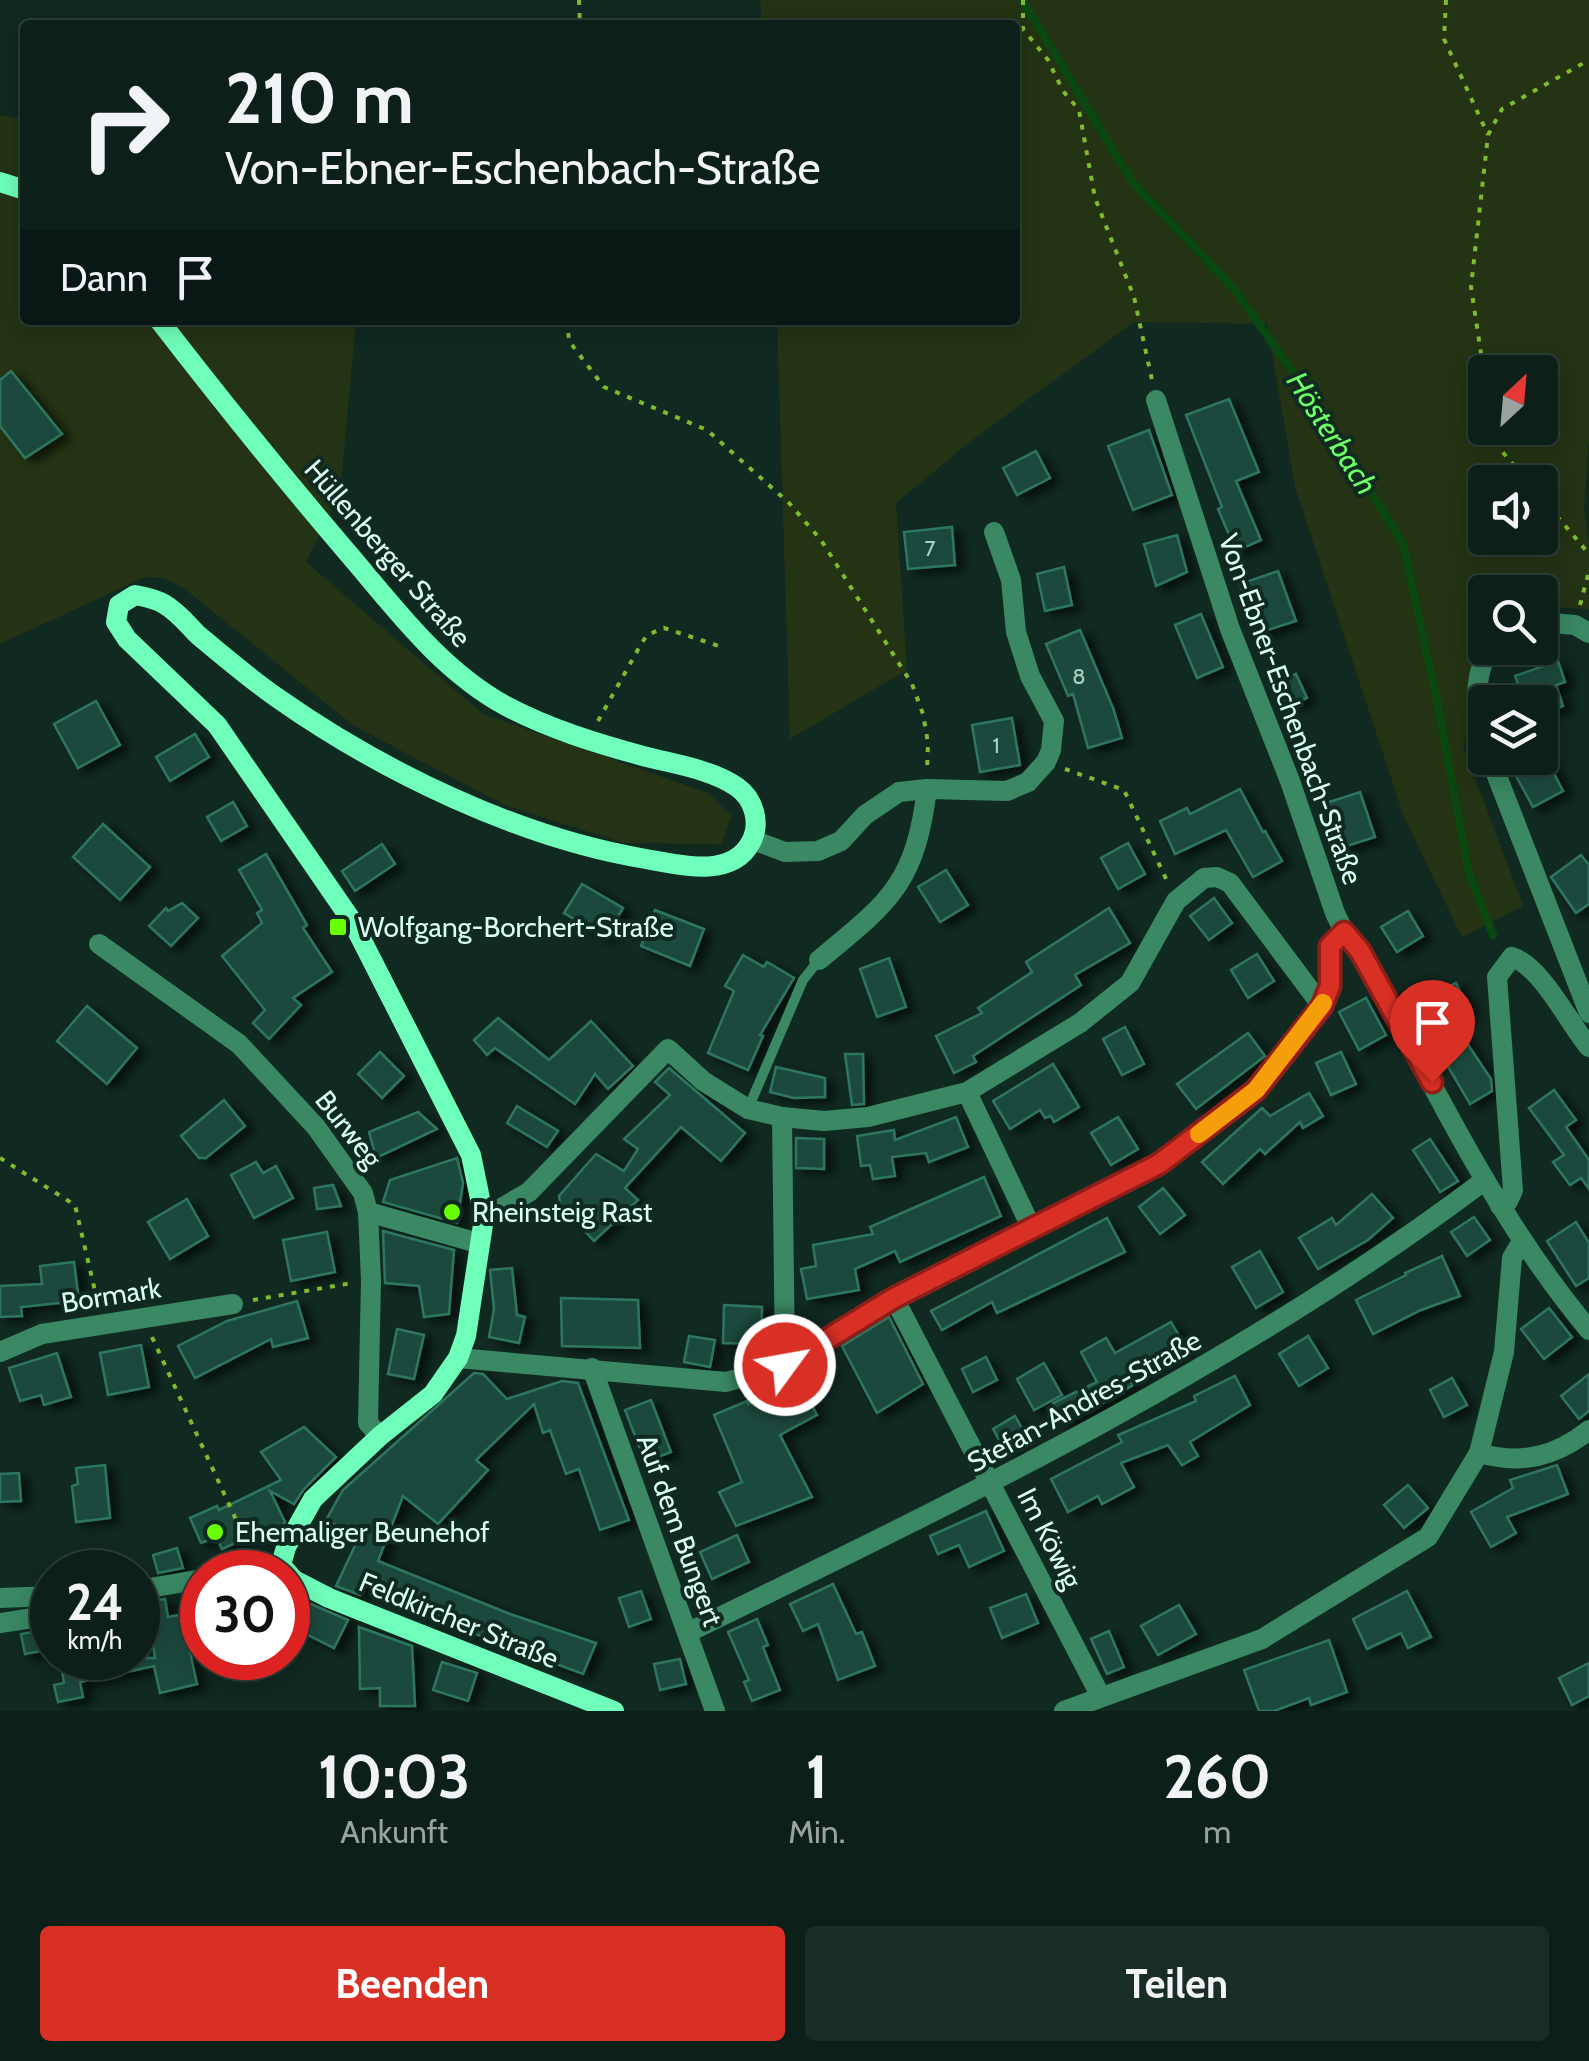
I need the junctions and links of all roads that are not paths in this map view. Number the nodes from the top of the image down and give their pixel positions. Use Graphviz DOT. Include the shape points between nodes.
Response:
graph roads {
  1 [pos="162,325"];
  2 [pos="1156,400"];
  3 [pos="994,532"];
  4 [pos="1497,775"];
  5 [pos="927,790"];
  6 [pos="752,840"];
  7 [pos="1344,932"];
  8 [pos="99,944"];
  9 [pos="818,960"];
  10 [pos="1322,1006"];
  11 [pos="1589,1013"];
  12 [pos="1589,1047"];
  13 [pos="968,1092"];
  14 [pos="748,1109"];
  15 [pos="782,1118"];
  16 [pos="1485,1180"];
  17 [pos="1500,1206"];
  18 [pos="368,1212"];
  19 [pos="484,1218"];
  20 [pos="1032,1228"];
  21 [pos="1522,1242"];
  22 [pos="478,1243"];
  23 [pos="894,1298"];
  24 [pos="234,1304"];
  25 [pos="1589,1330"];
  26 [pos="0,1352"];
  27 [pos="458,1358"];
  28 [pos="785,1365"];
  29 [pos="592,1368"];
  30 [pos="1589,1430"];
  31 [pos="380,1436"];
  32 [pos="1479,1453"];
  33 [pos="992,1484"];
  34 [pos="286,1550"];
  35 [pos="310,1588"];
  36 [pos="30,1597"];
  37 [pos="0,1598"];
  38 [pos="30,1619"];
  39 [pos="0,1623"];
  40 [pos="688,1632"];
  41 [pos="1101,1697"];
  42 [pos="614,1711"];
  43 [pos="715,1711"];
  44 [pos="1064,1711"];
  1 -- 6 [label="street, Hüllenberger Straße" via="246,433 455,671 502,704 588,741 737,787 754,810"];
  2 -- 7 [label="street, Von-Ebner-Eschenbach-Straße" via="1230,629"];
  3 -- 5 [label="street" via="1010,580 1016,632 1054,722 1052,750 1028,782 1007,791"];
  4 -- 11 [label="street"];
  5 -- 6 [label="street" via="899,792 841,842 818,851 785,852"];
  5 -- 9 [label="street" via="909,868 884,906"];
  6 -- 19 [label="street" via="735,860 696,867 642,859 504,817 392,767 293,708 160,601 135,595 118,604 116,622 127,639 216,725 352,921 471,1155"];
  7 -- 10 [label="street" via="1330,946 1330,986"];
  7 -- 16 [label="street, Von-Ebner-Eschenbach-Straße"];
  8 -- 18 [label="street, Burweg" via="239,1044 316,1127 363,1193"];
  9 -- 14 [label="lane" via="803,980"];
  10 -- 13 [label="street" via="1230,883 1204,878 1176,900 1130,983 1080,1023"];
  10 -- 20 [label="street" via="1256,1090 1159,1164"];
  12 -- 17 [label="street" via="1537,976 1512,957 1497,990 1513,1190"];
  13 -- 15 [label="street" via="868,1116"];
  13 -- 20 [label="street"];
  14 -- 15 [label="street"];
  14 -- 19 [label="street" via="703,1082 668,1049 529,1192"];
  15 -- 28 [label="street"];
  16 -- 17 [label="street, Von-Ebner-Eschenbach-Straße"];
  16 -- 33 [label="street, Stefan-Andres-Straße" via="1202,1369"];
  17 -- 21 [label="street, Von-Ebner-Eschenbach-Straße"];
  18 -- 22 [label="street"];
  18 -- 31 [label="street, Burweg" via="368,1423"];
  19 -- 22 [label="street"];
  20 -- 23 [label="street"];
  21 -- 25 [label="street, Von-Ebner-Eschenbach-Straße"];
  21 -- 32 [label="street" via="1512,1258 1504,1352"];
  22 -- 27 [label="street"];
  23 -- 28 [label="street"];
  23 -- 33 [label="street, Im Köwig"];
  24 -- 26 [label="street, Bormark" via="42,1334"];
  27 -- 29 [label="street"];
  27 -- 31 [label="street" via="433,1394"];
  28 -- 29 [label="street" via="726,1382"];
  29 -- 40 [label="street, Auf dem Bungert"];
  30 -- 32 [label="street" via="1566,1449 1528,1460"];
  31 -- 34 [label="street" via="312,1500"];
  32 -- 41 [label="street" via="1428,1538 1262,1639"];
  33 -- 40 [label="street, Stefan-Andres-Straße"];
  33 -- 41 [label="street, Im Köwig"];
  35 -- 42 [label="street, Feldkircher Straße"];
  36 -- 37 [label="street"];
  38 -- 39 [label="street"];
  40 -- 43 [label="street, Auf dem Bungert"];
  41 -- 44 [label="street"];
}
